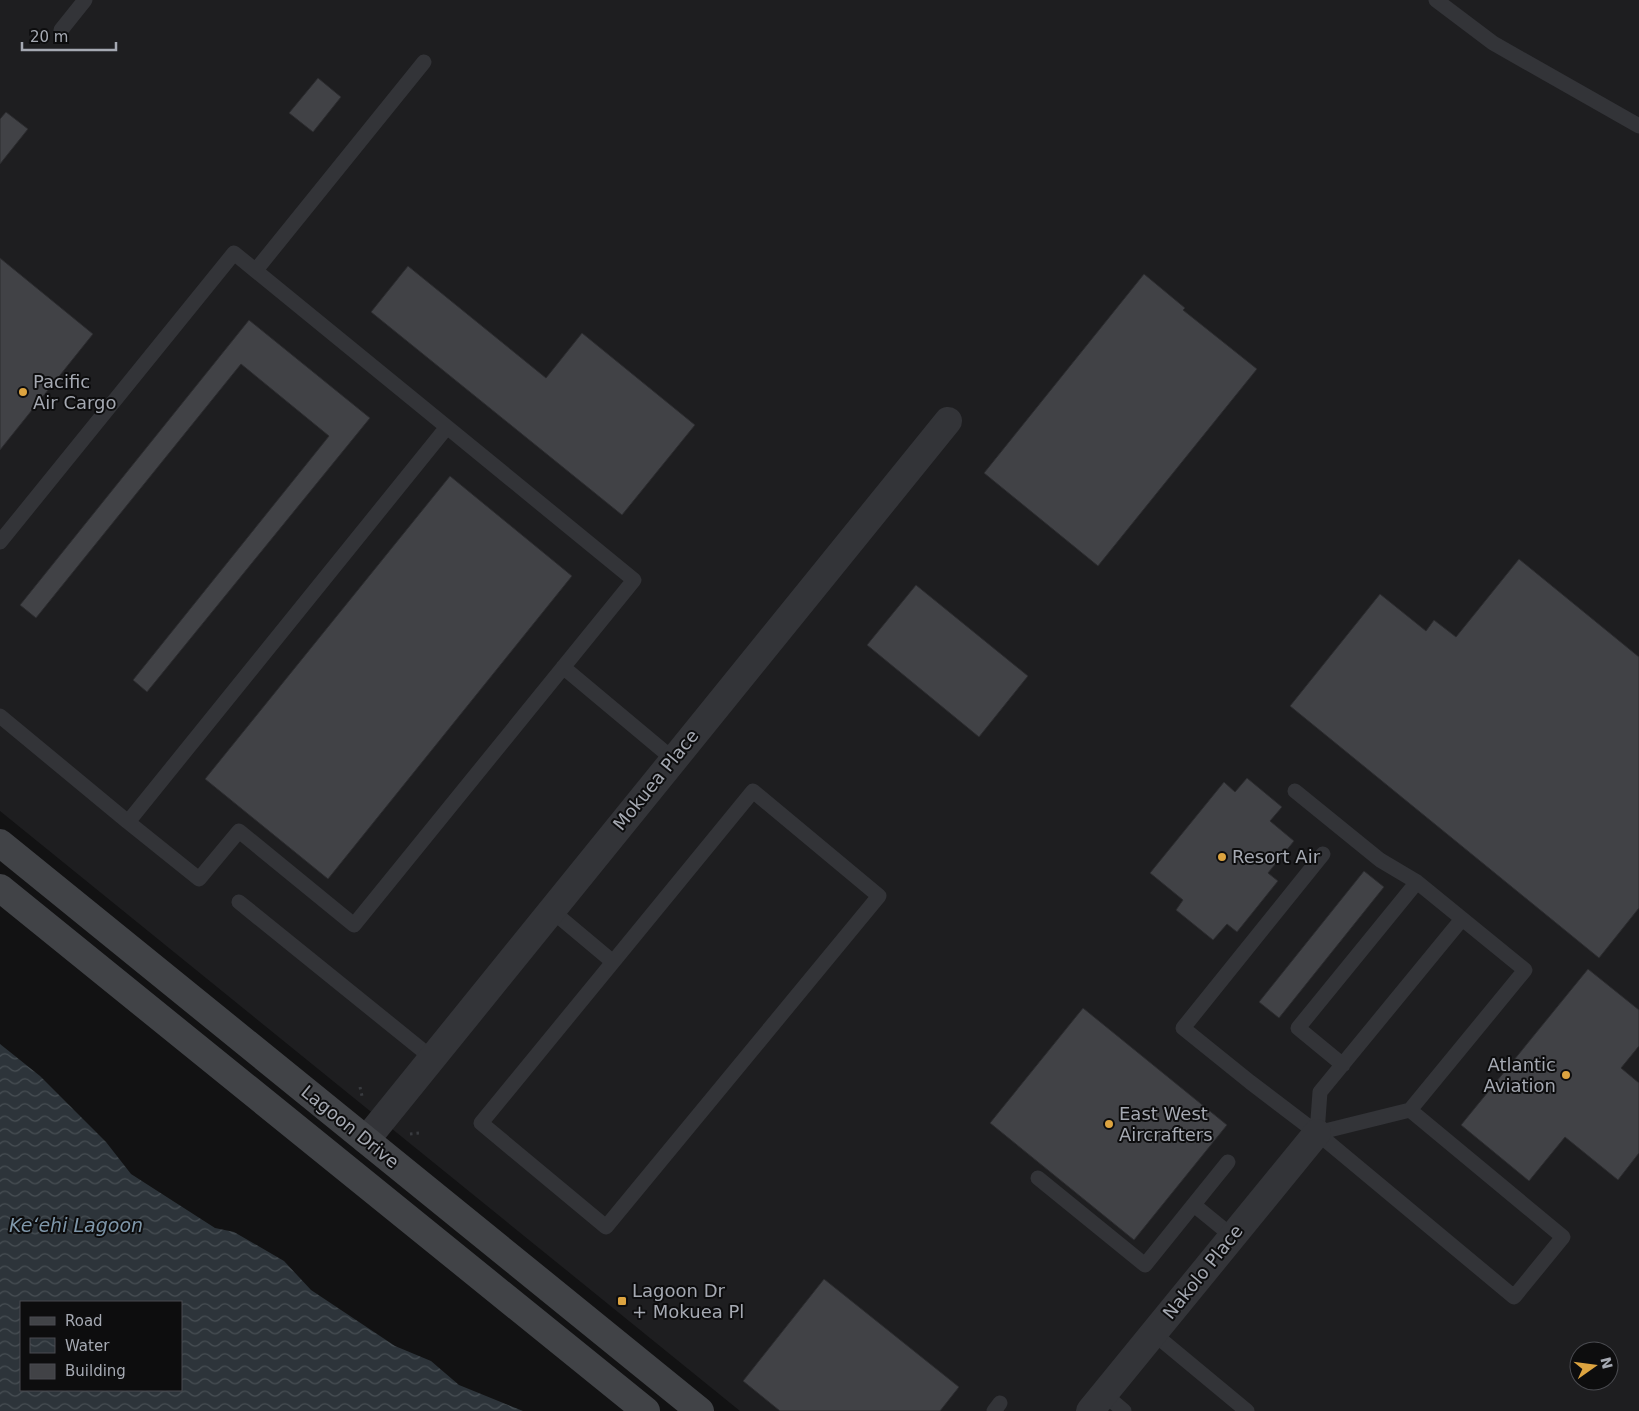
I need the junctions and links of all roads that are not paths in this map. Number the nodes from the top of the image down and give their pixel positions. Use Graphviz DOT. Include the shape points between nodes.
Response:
graph roads {
  1 [pos="86,0"];
  2 [pos="1436,0"];
  3 [pos="61,30"];
  4 [pos="424,62"];
  5 [pos="1639,126"];
  6 [pos="256,270"];
  7 [pos="948,421"];
  8 [pos="447,427"];
  9 [pos="0,542"];
  10 [pos="563,667"];
  11 [pos="0,716"];
  12 [pos="673,759"];
  13 [pos="1295,791"];
  14 [pos="128,822"];
  15 [pos="0,843"];
  16 [pos="1323,854"];
  17 [pos="1417,882"];
  18 [pos="0,888"];
  19 [pos="239,902"];
  20 [pos="551,910"];
  21 [pos="1462,919"];
  22 [pos="613,962"];
  23 [pos="432,1058"];
  24 [pos="1343,1065"];
  25 [pos="1410,1110"];
  26 [pos="1317,1133"];
  27 [pos="366,1140"];
  28 [pos="1228,1162"];
  29 [pos="344,1167"];
  30 [pos="1038,1178"];
  31 [pos="1194,1205"];
  32 [pos="1232,1236"];
  33 [pos="1153,1333"];
  34 [pos="1106,1405"];
  35 [pos="646,1411"];
  36 [pos="700,1411"];
  37 [pos="1247,1411"];
  1 -- 3 [label="lane"];
  2 -- 5 [label="lane" via="1493,43"];
  4 -- 6 [label="lane"];
  6 -- 8 [label="lane"];
  6 -- 9 [label="lane" via="234,253"];
  7 -- 12 [label="street, Mokuea Place"];
  8 -- 10 [label="lane" via="634,580"];
  8 -- 14 [label="lane"];
  10 -- 12 [label="lane"];
  10 -- 14 [label="lane" via="354,925 238,831 199,880"];
  11 -- 14 [label="lane"];
  12 -- 20 [label="street, Mokuea Place"];
  13 -- 17 [label="lane" via="1380,860"];
  15 -- 27 [label="street, Lagoon Drive"];
  16 -- 26 [label="lane" via="1183,1028"];
  17 -- 21 [label="lane"];
  17 -- 24 [label="lane" via="1298,1028"];
  18 -- 29 [label="street, Lagoon Drive"];
  19 -- 23 [label="lane"];
  20 -- 22 [label="lane"];
  20 -- 23 [label="street, Mokuea Place"];
  21 -- 24 [label="lane"];
  21 -- 25 [label="lane" via="1525,970"];
  22 -- 22 [label="lane" via="753,791 879,896 606,1227 480,1123"];
  23 -- 27 [label="street, Mokuea Place"];
  24 -- 26 [label="lane" via="1320,1092"];
  25 -- 26 [label="lane"];
  25 -- 26 [label="lane" via="1563,1237 1514,1297"];
  26 -- 32 [label="street, Nakolo Place"];
  27 -- 29 [label="street"];
  27 -- 36 [label="street, Lagoon Drive"];
  28 -- 31 [label="lane"];
  29 -- 35 [label="street, Lagoon Drive"];
  30 -- 31 [label="lane" via="1145,1265"];
  31 -- 32 [label="lane"];
  32 -- 33 [label="street, Nakolo Place"];
  33 -- 34 [label="street, Nakolo Place"];
  33 -- 37 [label="lane"];
}
